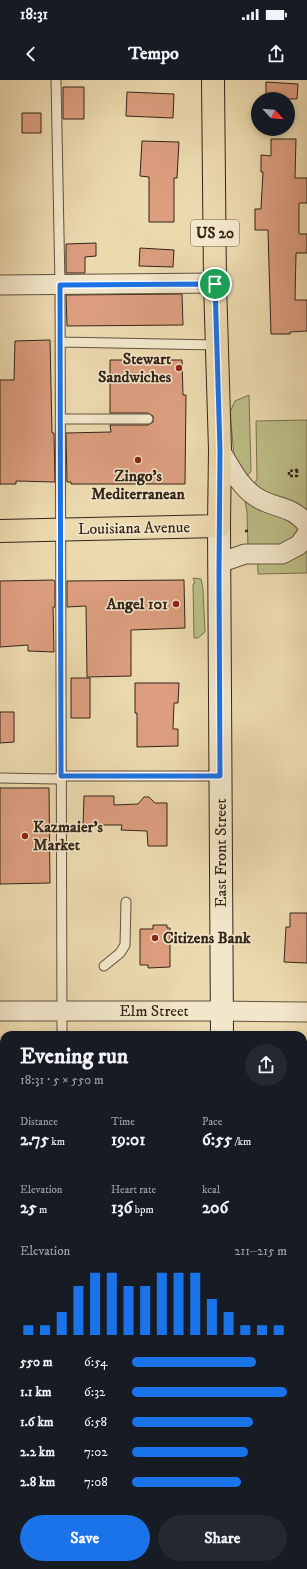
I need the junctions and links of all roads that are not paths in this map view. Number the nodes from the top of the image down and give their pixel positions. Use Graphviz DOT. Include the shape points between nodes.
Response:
graph roads {
  1 [pos="56,80"];
  2 [pos="213,80"];
  3 [pos="215,284"];
  4 [pos="0,285"];
  5 [pos="60,285"];
  6 [pos="60,342"];
  7 [pos="217,345"];
  8 [pos="60,419"];
  9 [pos="148,419"];
  10 [pos="220,450"];
  11 [pos="307,525"];
  12 [pos="219,526"];
  13 [pos="61,530"];
  14 [pos="0,531"];
  15 [pos="307,534"];
  16 [pos="219,563"];
  17 [pos="61,776"];
  18 [pos="220,776"];
  19 [pos="0,778"];
  20 [pos="126,902"];
  21 [pos="104,966"];
  22 [pos="0,1011"];
  23 [pos="61,1011"];
  24 [pos="222,1011"];
  25 [pos="307,1012"];
  26 [pos="62,1031"];
  27 [pos="222,1031"];
  1 -- 5 [label="lane"];
  2 -- 3 [label="main road, US 20"];
  3 -- 5 [label="street"];
  3 -- 7 [label="main road, US 20"];
  4 -- 5 [label="street"];
  5 -- 6 [label="lane"];
  6 -- 7 [label="lane"];
  6 -- 8 [label="lane"];
  7 -- 10 [label="main road, US 20"];
  8 -- 9 [label="lane"];
  8 -- 13 [label="lane"];
  10 -- 11 [label="street" via="248,491 257,498 294,512"];
  10 -- 12 [label="main road, US 20"];
  12 -- 13 [label="main road, Louisiana Avenue"];
  12 -- 16 [label="main road, East Front Street"];
  13 -- 14 [label="main road, Louisiana Avenue"];
  13 -- 17 [label="lane"];
  15 -- 16 [label="street" via="299,545 282,554 246,554"];
  16 -- 18 [label="main road, East Front Street"];
  17 -- 18 [label="lane"];
  17 -- 19 [label="lane" via="56,779"];
  17 -- 23 [label="lane"];
  18 -- 24 [label="main road, East Front Street"];
  20 -- 21 [label="lane" via="125,945 120,953"];
  22 -- 23 [label="street, Elm Street"];
  23 -- 24 [label="street, Elm Street"];
  23 -- 26 [label="lane"];
  24 -- 25 [label="street, Elm Street"];
  24 -- 27 [label="main road, East Front Street"];
}
